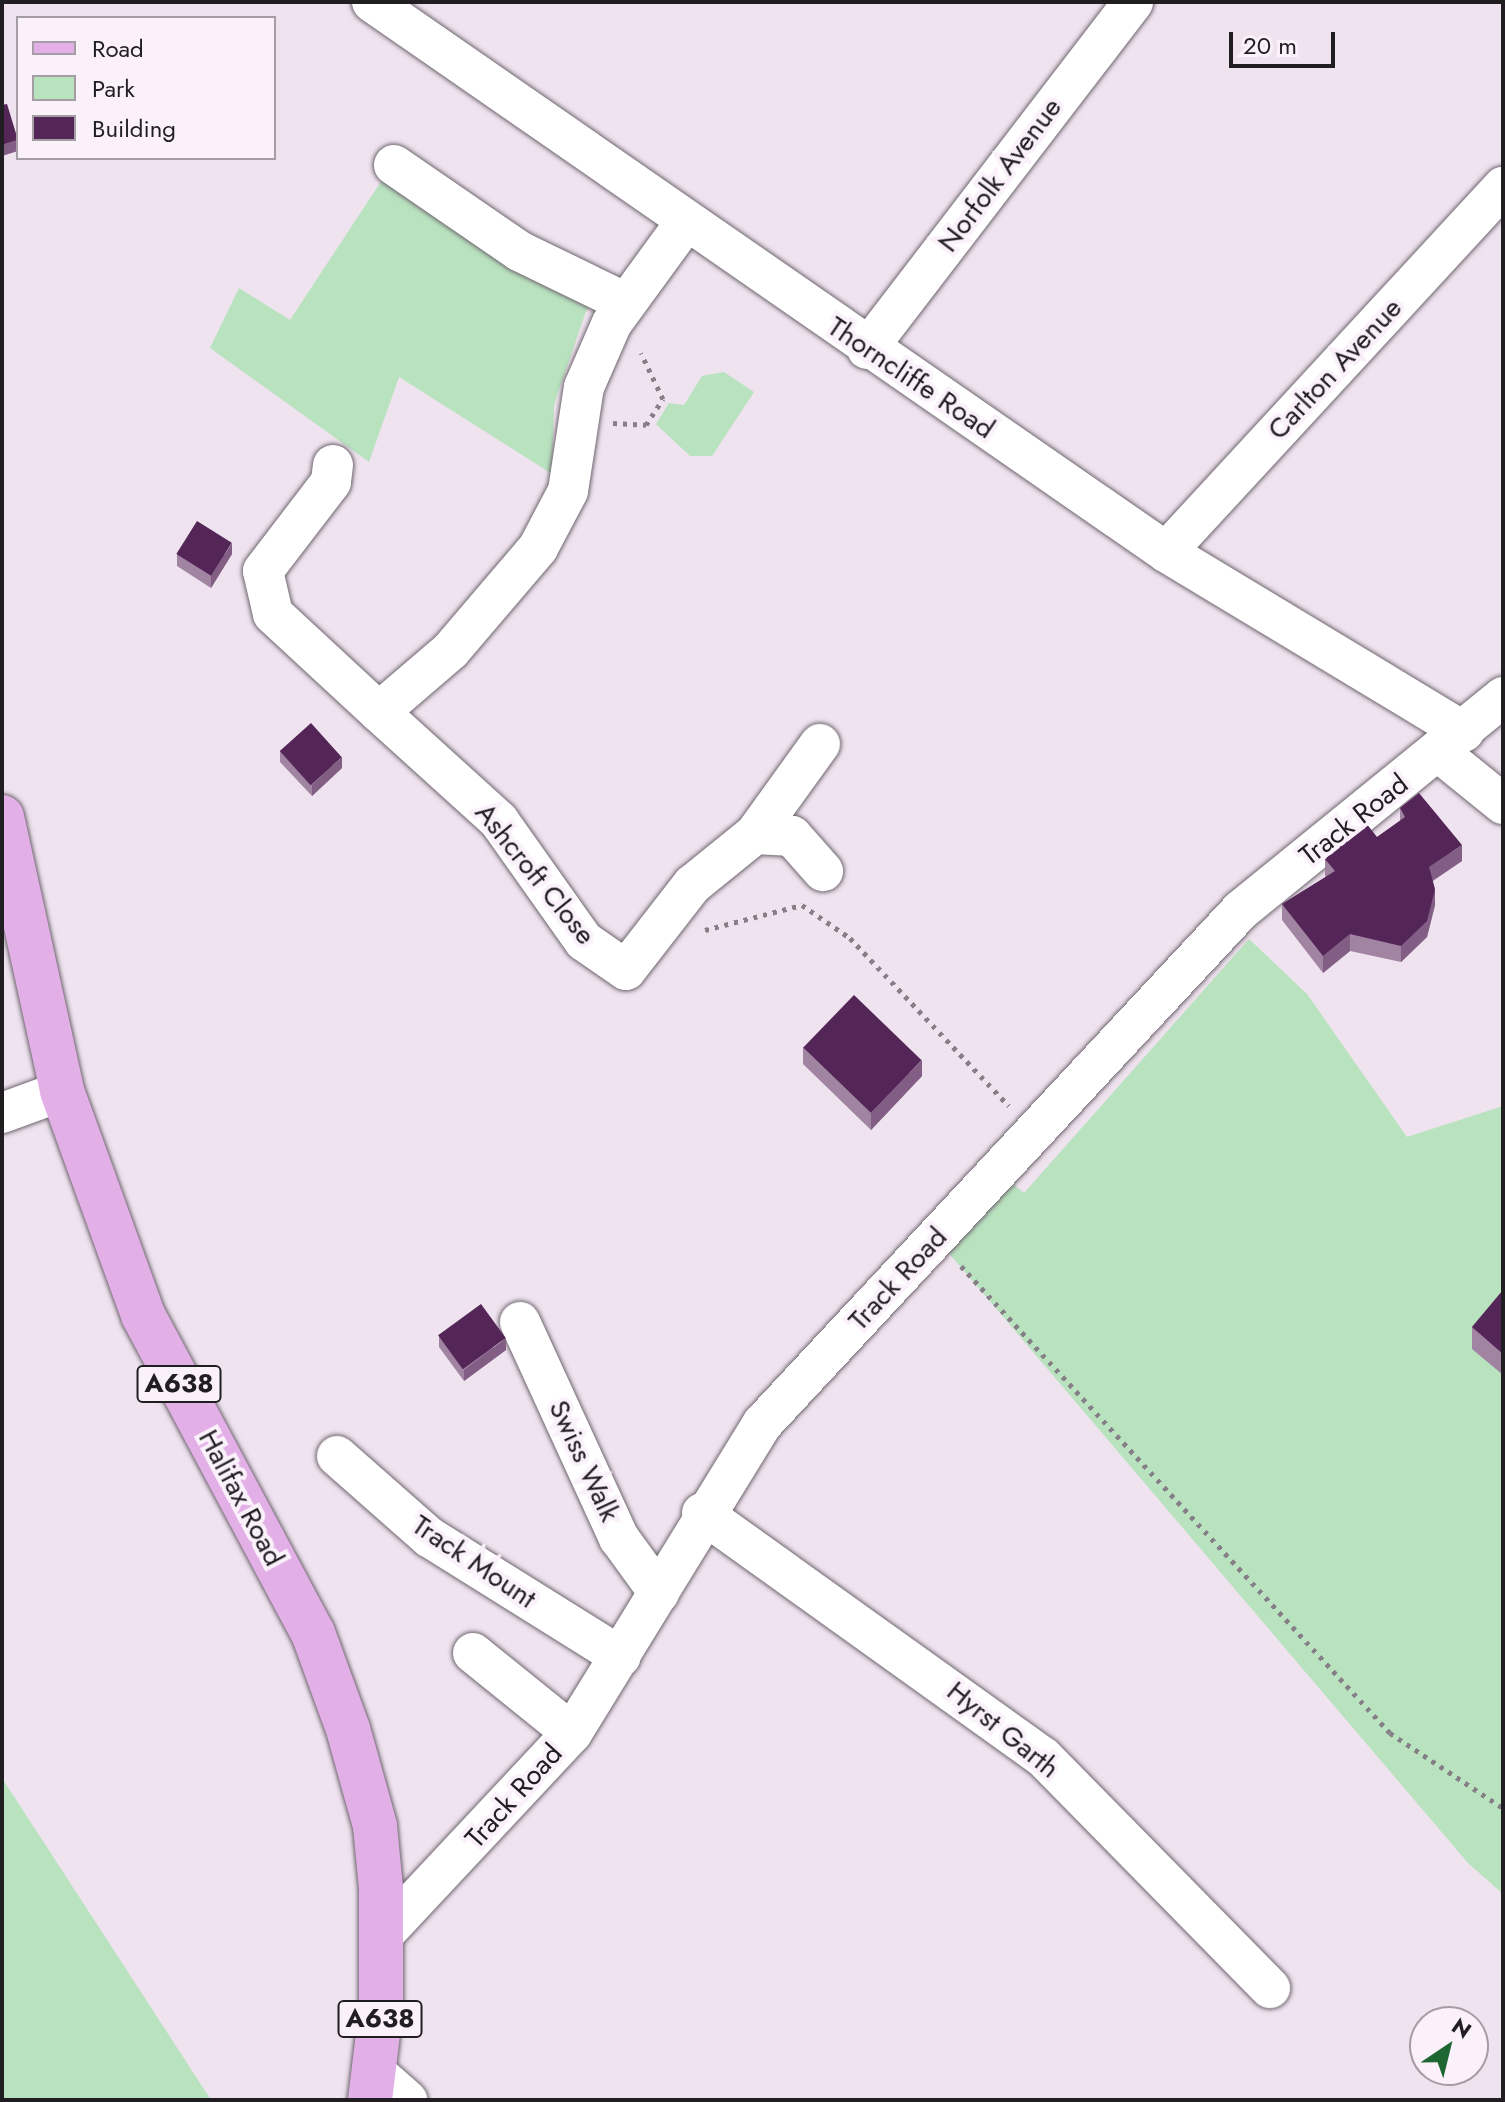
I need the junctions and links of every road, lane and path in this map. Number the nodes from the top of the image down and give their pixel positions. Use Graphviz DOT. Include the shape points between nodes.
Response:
graph roads {
  1 [pos="372,2"];
  2 [pos="1133,2"];
  3 [pos="394,165"];
  4 [pos="1503,187"];
  5 [pos="685,223"];
  6 [pos="618,313"];
  7 [pos="867,349"];
  8 [pos="580,420"];
  9 [pos="333,465"];
  10 [pos="1166,552"];
  11 [pos="1503,697"];
  12 [pos="379,712"];
  13 [pos="1452,742"];
  14 [pos="820,744"];
  15 [pos="1503,804"];
  16 [pos="2,817"];
  17 [pos="755,834"];
  18 [pos="823,871"];
  19 [pos="644,944"];
  20 [pos="62,1091"];
  21 [pos="2,1113"];
  22 [pos="1034,1133"];
  23 [pos="936,1238"];
  24 [pos="520,1322"];
  25 [pos="337,1456"];
  26 [pos="702,1513"];
  27 [pos="659,1593"];
  28 [pos="473,1653"];
  29 [pos="621,1657"];
  30 [pos="572,1733"];
  31 [pos="1503,1808"];
  32 [pos="381,1937"];
  33 [pos="1270,1988"];
  34 [pos="384,2091"];
  1 -- 5 [label="street, Thorncliffe Road"];
  2 -- 7 [label="street, Norfolk Avenue"];
  3 -- 6 [label="street"];
  4 -- 10 [label="street, Carlton Avenue"];
  5 -- 6 [label="street"];
  5 -- 7 [label="street, Thorncliffe Road"];
  6 -- 8 [label="street" via="584,387"];
  6 -- 8 [label="path" via="663,399 646,425"];
  7 -- 10 [label="street, Thorncliffe Road"];
  8 -- 12 [label="street" via="568,491 538,548 451,650"];
  9 -- 12 [label="street, Ashcroft Close" via="331,482 263,571 273,614"];
  10 -- 13 [label="street, Thorncliffe Road"];
  11 -- 13 [label="street, Track Road"];
  12 -- 19 [label="street, Ashcroft Close" via="499,821 584,941 626,970"];
  13 -- 15 [label="street, Thorncliffe Road"];
  13 -- 22 [label="street, Track Road" via="1241,910"];
  14 -- 17 [label="street, Ashcroft Close"];
  16 -- 20 [label="main road, Halifax Road / A638"];
  17 -- 18 [label="street" via="792,836"];
  17 -- 19 [label="street, Ashcroft Close" via="692,885"];
  19 -- 22 [label="path" via="802,905 850,938"];
  20 -- 21 [label="street"];
  20 -- 32 [label="main road, Halifax Road / A638" via="143,1315 313,1633 375,1826"];
  22 -- 23 [label="street, Track Road"];
  23 -- 26 [label="street, Track Road" via="763,1423"];
  23 -- 31 [label="path" via="1390,1733"];
  24 -- 27 [label="street, Swiss Walk" via="619,1538"];
  25 -- 29 [label="street, Track Mount" via="429,1537"];
  26 -- 27 [label="street, Track Road"];
  26 -- 33 [label="street, Hyrst Garth" via="1043,1757"];
  27 -- 29 [label="street, Track Road"];
  28 -- 30 [label="street"];
  29 -- 30 [label="street, Track Road"];
  30 -- 32 [label="street, Track Road"];
  32 -- 34 [label="main road, Halifax Road / A638"];
}
